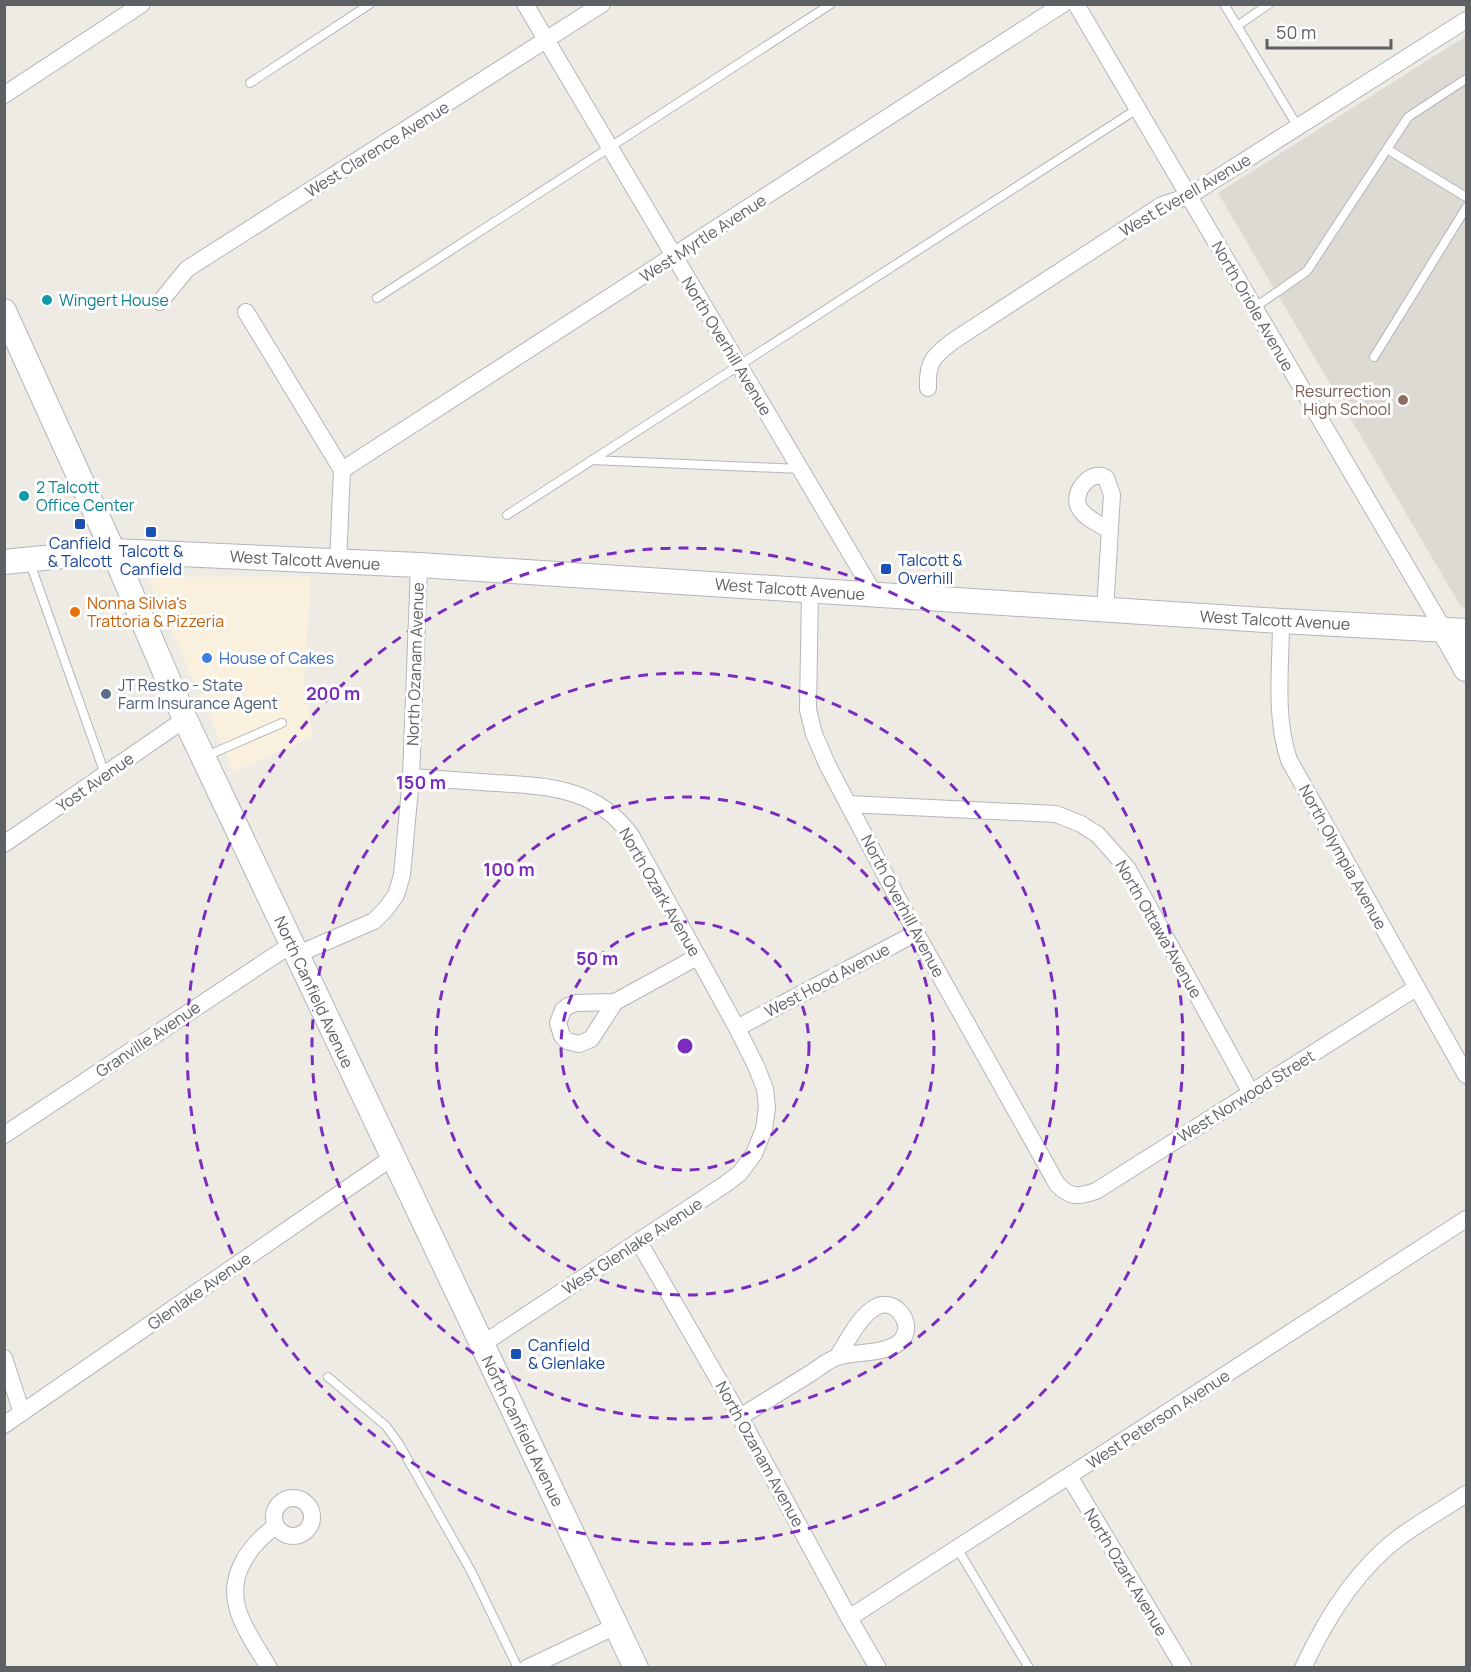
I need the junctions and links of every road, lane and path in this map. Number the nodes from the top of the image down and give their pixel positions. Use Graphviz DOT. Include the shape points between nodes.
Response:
graph roads {
  1 [pos="142,4"];
  2 [pos="370,4"];
  3 [pos="525,4"];
  4 [pos="602,4"];
  5 [pos="831,4"];
  6 [pos="1063,4"];
  7 [pos="1076,4"];
  8 [pos="1224,4"];
  9 [pos="1269,4"];
  10 [pos="1467,20"];
  11 [pos="1237,26"];
  12 [pos="546,41"];
  13 [pos="1467,78"];
  14 [pos="250,83"];
  15 [pos="4,95"];
  16 [pos="1137,109"];
  17 [pos="1298,127"];
  18 [pos="610,148"];
  19 [pos="1387,149"];
  20 [pos="1189,196"];
  21 [pos="1467,197"];
  22 [pos="1467,208"];
  23 [pos="674,257"];
  24 [pos="377,298"];
  25 [pos="160,302"];
  26 [pos="1254,308"];
  27 [pos="4,310"];
  28 [pos="246,312"];
  29 [pos="1374,357"];
  30 [pos="738,365"];
  31 [pos="928,388"];
  32 [pos="592,460"];
  33 [pos="342,470"];
  34 [pos="800,470"];
  35 [pos="507,515"];
  36 [pos="1109,530"];
  37 [pos="113,551"];
  38 [pos="28,560"];
  39 [pos="4,562"];
  40 [pos="338,562"];
  41 [pos="419,565"];
  42 [pos="810,590"];
  43 [pos="874,595"];
  44 [pos="1105,610"];
  45 [pos="1281,621"];
  46 [pos="1455,631"];
  47 [pos="1467,669"];
  48 [pos="185,719"];
  49 [pos="282,723"];
  50 [pos="203,757"];
  51 [pos="105,774"];
  52 [pos="411,777"];
  53 [pos="849,804"];
  54 [pos="4,844"];
  55 [pos="916,933"];
  56 [pos="294,949"];
  57 [pos="697,957"];
  58 [pos="1416,988"];
  59 [pos="615,1002"];
  60 [pos="737,1028"];
  61 [pos="1467,1075"];
  62 [pos="1251,1093"];
  63 [pos="764,1129"];
  64 [pos="4,1135"];
  65 [pos="393,1157"];
  66 [pos="1074,1196"];
  67 [pos="1467,1219"];
  68 [pos="639,1242"];
  69 [pos="481,1345"];
  70 [pos="837,1357"];
  71 [pos="4,1358"];
  72 [pos="328,1377"];
  73 [pos="22,1413"];
  74 [pos="740,1417"];
  75 [pos="4,1425"];
  76 [pos="1069,1476"];
  77 [pos="1467,1494"];
  78 [pos="276,1526"];
  79 [pos="957,1548"];
  80 [pos="849,1618"];
  81 [pos="616,1626"];
  82 [pos="269,1668"];
  83 [pos="518,1668"];
  84 [pos="528,1668"];
  85 [pos="636,1668"];
  86 [pos="878,1668"];
  87 [pos="1029,1668"];
  88 [pos="1184,1668"];
  89 [pos="1303,1668"];
  1 -- 15 [label="street"];
  2 -- 14 [label="lane"];
  3 -- 12 [label="street, North Overhill Avenue"];
  4 -- 12 [label="street, West Clarence Avenue"];
  5 -- 18 [label="lane"];
  6 -- 23 [label="street, West Myrtle Avenue"];
  7 -- 16 [label="street, North Oriole Avenue"];
  8 -- 11 [label="lane"];
  9 -- 11 [label="lane"];
  10 -- 17 [label="street, West Everell Avenue"];
  11 -- 17 [label="lane"];
  12 -- 18 [label="street, North Overhill Avenue"];
  12 -- 25 [label="street, West Clarence Avenue" via="187,270"];
  13 -- 19 [label="lane" via="1408,117"];
  16 -- 20 [label="street, North Oriole Avenue"];
  16 -- 30 [label="lane"];
  17 -- 20 [label="street, West Everell Avenue"];
  18 -- 23 [label="street, North Overhill Avenue"];
  18 -- 24 [label="lane"];
  19 -- 21 [label="lane"];
  19 -- 26 [label="lane" via="1307,271"];
  20 -- 26 [label="street, North Oriole Avenue"];
  20 -- 31 [label="street, West Everell Avenue" via="1162,205 953,341 931,361"];
  22 -- 29 [label="lane"];
  23 -- 30 [label="street, North Overhill Avenue"];
  23 -- 33 [label="street, West Myrtle Avenue"];
  26 -- 46 [label="street, North Oriole Avenue"];
  27 -- 37 [label="street, North Canfield Avenue"];
  28 -- 33 [label="street"];
  30 -- 32 [label="lane"];
  30 -- 34 [label="street, North Overhill Avenue"];
  32 -- 34 [label="lane"];
  32 -- 35 [label="lane"];
  33 -- 40 [label="street"];
  34 -- 43 [label="street, North Overhill Avenue"];
  36 -- 44 [label="street"];
  37 -- 38 [label="street, West Talcott Avenue"];
  37 -- 40 [label="street, West Talcott Avenue"];
  37 -- 48 [label="street, North Canfield Avenue"];
  38 -- 39 [label="street, West Talcott Avenue"];
  38 -- 51 [label="lane"];
  40 -- 41 [label="street, West Talcott Avenue"];
  41 -- 42 [label="street, West Talcott Avenue"];
  41 -- 52 [label="street, North Ozanam Avenue"];
  42 -- 43 [label="street, West Talcott Avenue"];
  42 -- 53 [label="street, North Overhill Avenue" via="808,711 828,766"];
  43 -- 44 [label="street, West Talcott Avenue"];
  44 -- 45 [label="street, West Talcott Avenue"];
  45 -- 46 [label="street, West Talcott Avenue"];
  45 -- 58 [label="street, North Olympia Avenue" via="1280,723 1289,760"];
  46 -- 47 [label="street, North Oriole Avenue"];
  48 -- 50 [label="street, North Canfield Avenue"];
  48 -- 51 [label="street, Yost Avenue"];
  49 -- 50 [label="lane"];
  50 -- 56 [label="street, North Canfield Avenue"];
  51 -- 54 [label="street, Yost Avenue"];
  52 -- 56 [label="street, North Ozanam Avenue" via="402,875 396,895 374,921"];
  52 -- 57 [label="street, North Ozark Avenue" via="555,788 601,807 622,823 632,837"];
  53 -- 55 [label="street, North Overhill Avenue"];
  53 -- 62 [label="street, North Ottawa Avenue" via="1056,814 1098,835 1128,868"];
  55 -- 60 [label="street, West Hood Avenue"];
  55 -- 66 [label="street, North Overhill Avenue" via="1057,1184"];
  56 -- 64 [label="street, Granville Avenue"];
  56 -- 65 [label="street, North Canfield Avenue"];
  57 -- 59 [label="street"];
  57 -- 60 [label="street, North Ozark Avenue"];
  58 -- 61 [label="street, North Olympia Avenue"];
  58 -- 62 [label="street, West Norwood Street"];
  60 -- 63 [label="street, North Ozark Avenue" via="765,1089"];
  62 -- 66 [label="street, West Norwood Street" via="1096,1191"];
  63 -- 68 [label="street, West Glenlake Avenue" via="754,1154 740,1173"];
  65 -- 69 [label="street, North Canfield Avenue"];
  65 -- 73 [label="street, Glenlake Avenue"];
  67 -- 76 [label="street, West Peterson Avenue"];
  68 -- 69 [label="street, West Glenlake Avenue"];
  68 -- 74 [label="street, North Ozanam Avenue"];
  69 -- 81 [label="street, North Canfield Avenue"];
  70 -- 74 [label="street"];
  71 -- 73 [label="street"];
  72 -- 83 [label="lane" via="386,1426 399,1444 471,1571"];
  73 -- 75 [label="street, Glenlake Avenue"];
  74 -- 80 [label="street, North Ozanam Avenue"];
  76 -- 79 [label="street, West Peterson Avenue"];
  76 -- 88 [label="street, North Ozark Avenue"];
  77 -- 89 [label="street" via="1400,1536 1375,1558 1328,1619"];
  78 -- 82 [label="street" via="249,1550 239,1569 235,1590 237,1608"];
  79 -- 80 [label="street, West Peterson Avenue"];
  79 -- 87 [label="lane"];
  80 -- 86 [label="street, North Ozanam Avenue"];
  81 -- 84 [label="street"];
  81 -- 85 [label="street, North Canfield Avenue"];
}
